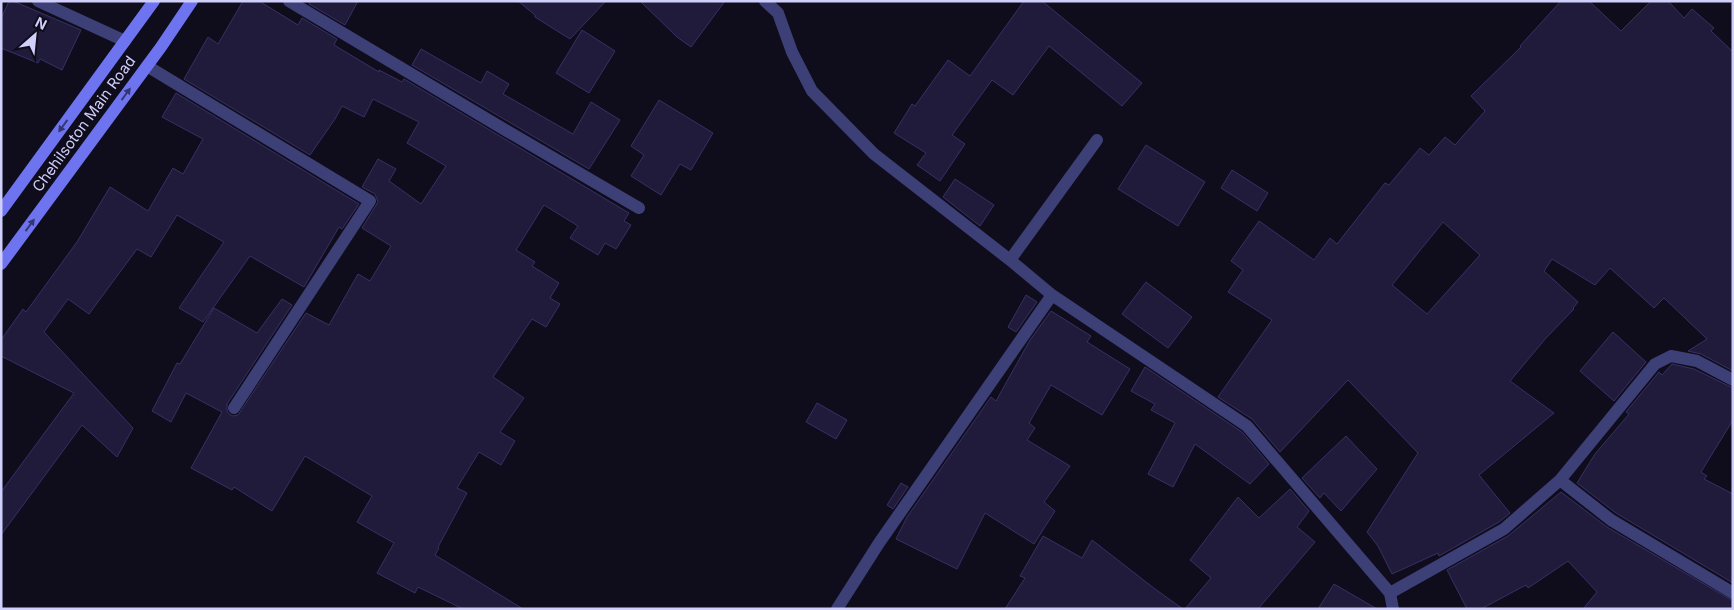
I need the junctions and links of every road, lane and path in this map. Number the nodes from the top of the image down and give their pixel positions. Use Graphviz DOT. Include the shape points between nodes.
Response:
graph roads {
  1 [pos="38,1"];
  2 [pos="154,1"];
  3 [pos="192,1"];
  4 [pos="289,1"];
  5 [pos="765,1"];
  6 [pos="125,41"];
  7 [pos="147,66"];
  8 [pos="1098,140"];
  9 [pos="639,208"];
  10 [pos="1,211"];
  11 [pos="1010,260"];
  12 [pos="1,264"];
  13 [pos="1052,295"];
  14 [pos="1733,380"];
  15 [pos="234,408"];
  16 [pos="1560,480"];
  17 [pos="1390,592"];
  18 [pos="1733,593"];
  19 [pos="837,609"];
  20 [pos="1393,609"];
  1 -- 6 [label="street"];
  2 -- 6 [label="main road, Chehilsoton Main Road"];
  3 -- 7 [label="main road, Chehilsoton Main Road"];
  4 -- 9 [label="street"];
  5 -- 11 [label="street" via="778,13 792,52 812,91 874,154"];
  6 -- 10 [label="main road, Chehilsoton Main Road, one-way"];
  12 -- 7 [label="main road, Chehilsoton Main Road, one-way"];
  7 -- 15 [label="street" via="370,201"];
  8 -- 11 [label="street"];
  11 -- 13 [label="street"];
  13 -- 17 [label="street" via="1246,426"];
  13 -- 19 [label="street" via="879,543"];
  14 -- 16 [label="street" via="1697,361 1671,356 1655,364"];
  16 -- 17 [label="street" via="1504,529"];
  16 -- 18 [label="street" via="1611,520"];
  17 -- 20 [label="street"];
}
